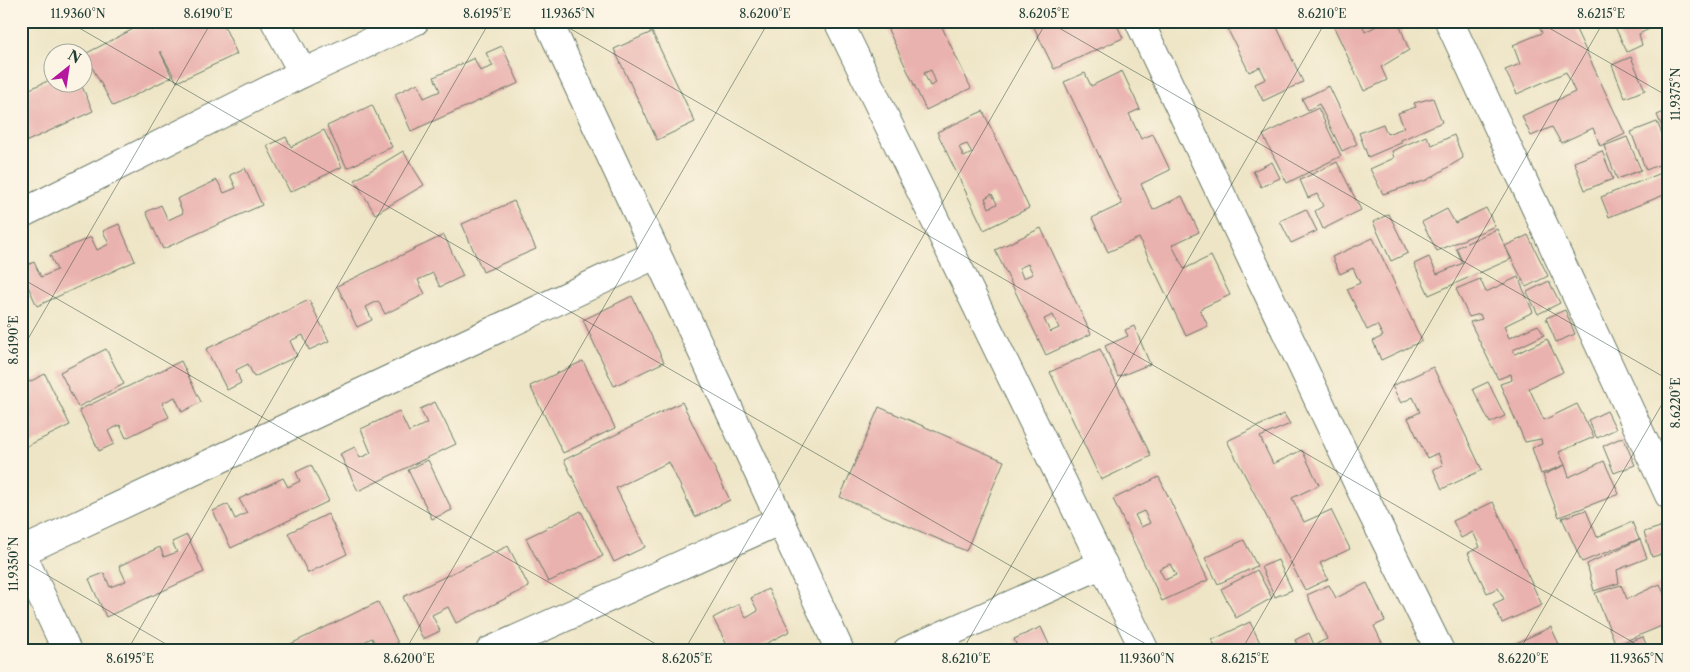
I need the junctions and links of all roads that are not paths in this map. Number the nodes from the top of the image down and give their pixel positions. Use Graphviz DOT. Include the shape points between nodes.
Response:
graph roads {
  1 [pos="275,21"];
  2 [pos="415,21"];
  3 [pos="548,21"];
  4 [pos="838,21"];
  5 [pos="1139,21"];
  6 [pos="1449,21"];
  7 [pos="303,73"];
  8 [pos="21,214"];
  9 [pos="656,255"];
  10 [pos="1669,495"];
  11 [pos="781,520"];
  12 [pos="21,552"];
  13 [pos="1103,564"];
  14 [pos="67,651"];
  15 [pos="490,651"];
  16 [pos="840,651"];
  17 [pos="906,651"];
  18 [pos="1145,651"];
  19 [pos="1440,651"];
  1 -- 7 [label="street"];
  2 -- 7 [label="street"];
  3 -- 9 [label="street"];
  4 -- 13 [label="street"];
  5 -- 19 [label="street"];
  6 -- 10 [label="street"];
  7 -- 8 [label="street"];
  9 -- 11 [label="street"];
  9 -- 12 [label="street"];
  11 -- 15 [label="street"];
  11 -- 16 [label="street"];
  12 -- 14 [label="street"];
  13 -- 17 [label="street"];
  13 -- 18 [label="street"];
}
